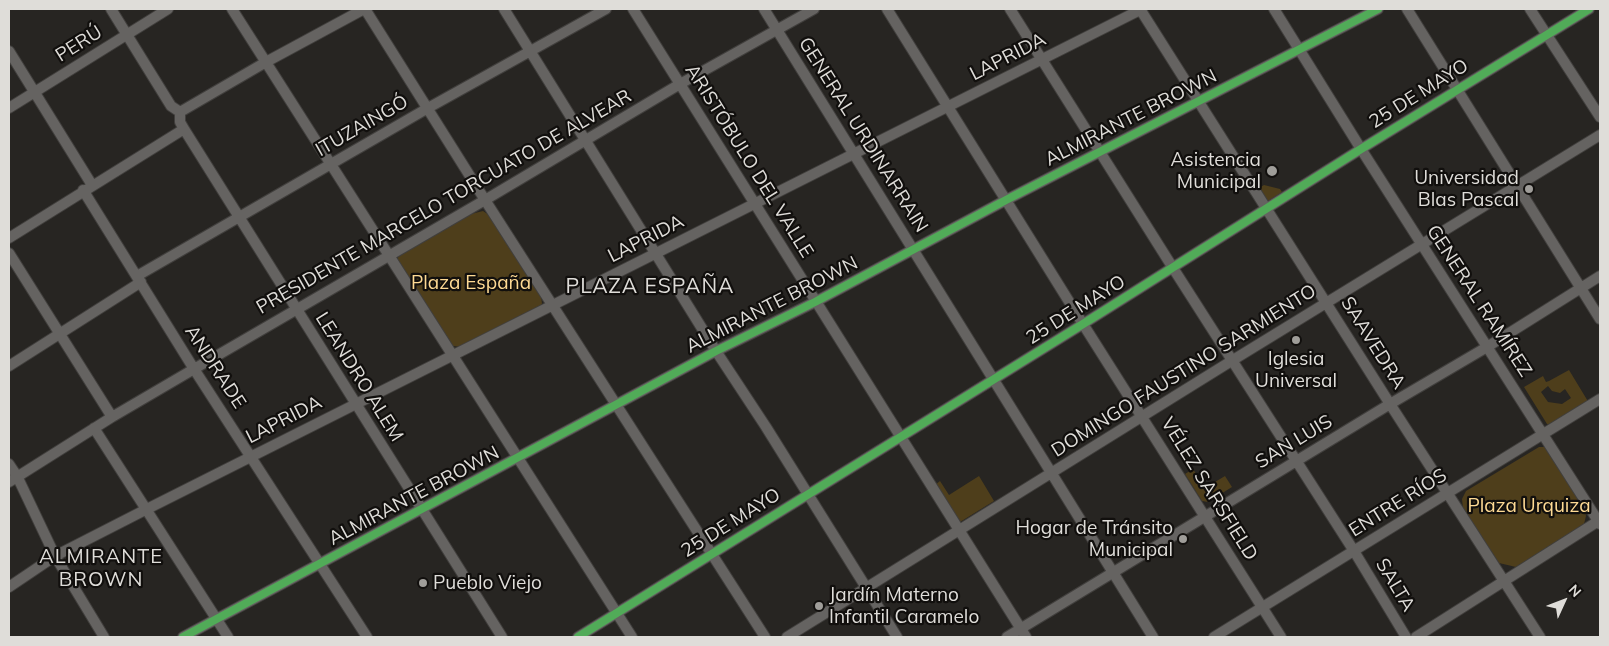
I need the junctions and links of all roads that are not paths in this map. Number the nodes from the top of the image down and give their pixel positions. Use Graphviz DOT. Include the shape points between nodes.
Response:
graph roads {
  1 [pos="111,9"];
  2 [pos="168,9"];
  3 [pos="232,9"];
  4 [pos="365,9"];
  5 [pos="504,9"];
  6 [pos="606,9"];
  7 [pos="633,9"];
  8 [pos="764,9"];
  9 [pos="814,9"];
  10 [pos="887,9"];
  11 [pos="1010,9"];
  12 [pos="1141,9"];
  13 [pos="1274,9"];
  14 [pos="1378,9"];
  15 [pos="1407,9"];
  16 [pos="1530,9"];
  17 [pos="1589,9"];
  18 [pos="777,30"];
  19 [pos="127,35"];
  20 [pos="1547,35"];
  21 [pos="1300,50"];
  22 [pos="9,51"];
  23 [pos="530,51"];
  24 [pos="1041,58"];
  25 [pos="266,62"];
  26 [pos="680,84"];
  27 [pos="1458,89"];
  28 [pos="35,92"];
  29 [pos="1199,101"];
  30 [pos="948,107"];
  31 [pos="9,108"];
  32 [pos="428,108"];
  33 [pos="180,112"];
  34 [pos="1600,117"];
  35 [pos="184,129"];
  36 [pos="1600,135"];
  37 [pos="586,139"];
  38 [pos="1361,149"];
  39 [pos="1101,152"];
  40 [pos="853,153"];
  41 [pos="331,164"];
  42 [pos="1517,185"];
  43 [pos="88,188"];
  44 [pos="485,200"];
  45 [pos="1006,200"];
  46 [pos="754,204"];
  47 [pos="1266,208"];
  48 [pos="239,217"];
  49 [pos="9,238"];
  50 [pos="1422,245"];
  51 [pos="913,250"];
  52 [pos="9,253"];
  53 [pos="656,254"];
  54 [pos="389,255"];
  55 [pos="1173,268"];
  56 [pos="1600,276"];
  57 [pos="139,279"];
  58 [pos="1581,288"];
  59 [pos="815,302"];
  60 [pos="1327,303"];
  61 [pos="553,305"];
  62 [pos="296,309"];
  63 [pos="1600,319"];
  64 [pos="1084,324"];
  65 [pos="60,334"];
  66 [pos="1487,347"];
  67 [pos="716,351"];
  68 [pos="452,356"];
  69 [pos="1233,360"];
  70 [pos="9,366"];
  71 [pos="194,369"];
  72 [pos="994,380"];
  73 [pos="1600,399"];
  74 [pos="355,404"];
  75 [pos="1390,404"];
  76 [pos="616,405"];
  77 [pos="112,417"];
  78 [pos="1142,417"];
  79 [pos="94,428"];
  80 [pos="1543,434"];
  81 [pos="900,438"];
  82 [pos="251,456"];
  83 [pos="518,458"];
  84 [pos="1297,461"];
  85 [pos="9,464"];
  86 [pos="1052,474"];
  87 [pos="13,479"];
  88 [pos="1447,492"];
  89 [pos="808,495"];
  90 [pos="145,510"];
  91 [pos="422,510"];
  92 [pos="1205,516"];
  93 [pos="1600,522"];
  94 [pos="960,531"];
  95 [pos="1354,551"];
  96 [pos="711,555"];
  97 [pos="55,556"];
  98 [pos="320,565"];
  99 [pos="1113,572"];
  100 [pos="1504,582"];
  101 [pos="9,587"];
  102 [pos="866,588"];
  103 [pos="1262,607"];
  104 [pos="616,614"];
  105 [pos="216,619"];
  106 [pos="1023,633"];
  107 [pos="104,637"];
  108 [pos="183,637"];
  109 [pos="228,637"];
  110 [pos="367,637"];
  111 [pos="502,637"];
  112 [pos="578,637"];
  113 [pos="632,637"];
  114 [pos="765,637"];
  115 [pos="787,637"];
  116 [pos="896,637"];
  117 [pos="1007,637"];
  118 [pos="1153,637"];
  119 [pos="1214,637"];
  120 [pos="1281,637"];
  121 [pos="1406,637"];
  122 [pos="1416,637"];
  123 [pos="1540,637"];
  1 -- 19 [label="street, LEANDRO ALEM"];
  2 -- 19 [label="street, PERÚ"];
  3 -- 25 [label="street"];
  4 -- 25 [label="street"];
  4 -- 32 [label="street"];
  5 -- 23 [label="street"];
  6 -- 23 [label="street, ITUZAINGÓ"];
  7 -- 26 [label="street, ARISTÓBULO DEL VALLE"];
  8 -- 18 [label="street, GENERAL URDINARRAIN"];
  9 -- 18 [label="street, PRESIDENTE MARCELO TORCUATO DE ALVEAR"];
  10 -- 30 [label="street, VÉLEZ SARSFIELD"];
  11 -- 24 [label="street, SALTA"];
  12 -- 24 [label="street, LAPRIDA"];
  12 -- 29 [label="street, SAAVEDRA"];
  13 -- 21 [label="street, GENERAL RAMÍREZ"];
  14 -- 21 [label="street, ALMIRANTE BROWN"];
  15 -- 27 [label="street"];
  16 -- 20 [label="street"];
  17 -- 20 [label="street, 25 DE MAYO"];
  18 -- 26 [label="street, PRESIDENTE MARCELO TORCUATO DE ALVEAR"];
  18 -- 40 [label="street, GENERAL URDINARRAIN"];
  19 -- 28 [label="street, PERÚ"];
  19 -- 33 [label="street, LEANDRO ALEM" via="171,106"];
  20 -- 27 [label="street, 25 DE MAYO"];
  20 -- 34 [label="street"];
  21 -- 29 [label="street, ALMIRANTE BROWN"];
  21 -- 38 [label="street, GENERAL RAMÍREZ"];
  22 -- 28 [label="street, ANDRADE"];
  23 -- 32 [label="street, ITUZAINGÓ"];
  23 -- 37 [label="street"];
  24 -- 30 [label="street, LAPRIDA"];
  24 -- 39 [label="street, SALTA"];
  25 -- 33 [label="street"];
  25 -- 41 [label="street"];
  26 -- 37 [label="street, PRESIDENTE MARCELO TORCUATO DE ALVEAR"];
  26 -- 46 [label="street, ARISTÓBULO DEL VALLE"];
  27 -- 38 [label="street, 25 DE MAYO"];
  27 -- 42 [label="street"];
  28 -- 31 [label="street, PERÚ"];
  28 -- 43 [label="street, ANDRADE"];
  29 -- 39 [label="street, ALMIRANTE BROWN"];
  29 -- 47 [label="street, SAAVEDRA"];
  30 -- 40 [label="street, LAPRIDA"];
  30 -- 45 [label="street, VÉLEZ SARSFIELD"];
  32 -- 41 [label="street, ITUZAINGÓ"];
  32 -- 44 [label="street"];
  33 -- 35 [label="street, LEANDRO ALEM"];
  35 -- 43 [label="street"];
  35 -- 48 [label="street, LEANDRO ALEM"];
  36 -- 42 [label="street, DOMINGO FAUSTINO SARMIENTO"];
  37 -- 44 [label="street, PRESIDENTE MARCELO TORCUATO DE ALVEAR"];
  37 -- 53 [label="street"];
  38 -- 47 [label="street, 25 DE MAYO"];
  38 -- 50 [label="street, GENERAL RAMÍREZ"];
  39 -- 45 [label="street, ALMIRANTE BROWN"];
  39 -- 55 [label="street, SALTA"];
  40 -- 46 [label="street, LAPRIDA"];
  40 -- 51 [label="street, GENERAL URDINARRAIN"];
  41 -- 48 [label="street, ITUZAINGÓ"];
  41 -- 54 [label="street"];
  42 -- 50 [label="street, DOMINGO FAUSTINO SARMIENTO"];
  42 -- 58 [label="street"];
  43 -- 49 [label="street"];
  43 -- 57 [label="street, ANDRADE"];
  44 -- 54 [label="street, PRESIDENTE MARCELO TORCUATO DE ALVEAR"];
  44 -- 61 [label="street"];
  45 -- 51 [label="street, ALMIRANTE BROWN"];
  45 -- 64 [label="street, VÉLEZ SARSFIELD"];
  46 -- 53 [label="street, LAPRIDA"];
  46 -- 59 [label="street, ARISTÓBULO DEL VALLE"];
  47 -- 55 [label="street, 25 DE MAYO"];
  47 -- 60 [label="street, SAAVEDRA"];
  48 -- 57 [label="street, ITUZAINGÓ"];
  48 -- 62 [label="street, LEANDRO ALEM"];
  50 -- 60 [label="street, DOMINGO FAUSTINO SARMIENTO"];
  50 -- 66 [label="street, GENERAL RAMÍREZ"];
  51 -- 59 [label="street, ALMIRANTE BROWN"];
  51 -- 72 [label="street, GENERAL URDINARRAIN"];
  52 -- 65 [label="street"];
  53 -- 61 [label="street, LAPRIDA"];
  53 -- 67 [label="street"];
  54 -- 62 [label="street, PRESIDENTE MARCELO TORCUATO DE ALVEAR"];
  54 -- 68 [label="street"];
  55 -- 64 [label="street, 25 DE MAYO"];
  55 -- 69 [label="street, SALTA"];
  56 -- 58 [label="street, SAN LUIS"];
  57 -- 65 [label="street, ITUZAINGÓ"];
  57 -- 71 [label="street, ANDRADE"];
  58 -- 63 [label="street"];
  58 -- 66 [label="street, SAN LUIS"];
  59 -- 67 [label="street, ALMIRANTE BROWN"];
  59 -- 81 [label="street, ARISTÓBULO DEL VALLE"];
  60 -- 69 [label="street, DOMINGO FAUSTINO SARMIENTO"];
  60 -- 75 [label="street, SAAVEDRA"];
  61 -- 68 [label="street, LAPRIDA"];
  61 -- 76 [label="street"];
  62 -- 71 [label="street, PRESIDENTE MARCELO TORCUATO DE ALVEAR"];
  62 -- 74 [label="street, LEANDRO ALEM"];
  64 -- 72 [label="street, 25 DE MAYO"];
  64 -- 78 [label="street, VÉLEZ SARSFIELD"];
  65 -- 70 [label="street, ITUZAINGÓ"];
  65 -- 77 [label="street"];
  66 -- 75 [label="street, SAN LUIS"];
  66 -- 80 [label="street, GENERAL RAMÍREZ"];
  67 -- 76 [label="street, ALMIRANTE BROWN"];
  67 -- 89 [label="street"];
  68 -- 74 [label="street, LAPRIDA"];
  68 -- 83 [label="street"];
  69 -- 78 [label="street, DOMINGO FAUSTINO SARMIENTO"];
  69 -- 84 [label="street, SALTA"];
  71 -- 77 [label="street, PRESIDENTE MARCELO TORCUATO DE ALVEAR"];
  71 -- 82 [label="street, ANDRADE"];
  72 -- 81 [label="street, 25 DE MAYO"];
  72 -- 86 [label="street, GENERAL URDINARRAIN"];
  73 -- 80 [label="street, ENTRE RÍOS"];
  74 -- 82 [label="street, LAPRIDA"];
  74 -- 91 [label="street, LEANDRO ALEM"];
  75 -- 84 [label="street, SAN LUIS"];
  75 -- 88 [label="street, SAAVEDRA"];
  76 -- 83 [label="street, ALMIRANTE BROWN"];
  76 -- 96 [label="street"];
  77 -- 79 [label="street, PRESIDENTE MARCELO TORCUATO DE ALVEAR"];
  78 -- 86 [label="street, DOMINGO FAUSTINO SARMIENTO"];
  78 -- 92 [label="street, VÉLEZ SARSFIELD"];
  79 -- 87 [label="street, PRESIDENTE MARCELO TORCUATO DE ALVEAR"];
  79 -- 90 [label="street"];
  80 -- 88 [label="street, ENTRE RÍOS"];
  80 -- 93 [label="street, GENERAL RAMÍREZ"];
  81 -- 89 [label="street, 25 DE MAYO"];
  81 -- 94 [label="street, ARISTÓBULO DEL VALLE"];
  82 -- 90 [label="street, LAPRIDA"];
  82 -- 98 [label="street, ANDRADE"];
  83 -- 91 [label="street, ALMIRANTE BROWN"];
  83 -- 104 [label="street"];
  84 -- 92 [label="street, SAN LUIS"];
  84 -- 95 [label="street, SALTA"];
  85 -- 87 [label="street"];
  86 -- 94 [label="street, DOMINGO FAUSTINO SARMIENTO"];
  86 -- 99 [label="street, GENERAL URDINARRAIN"];
  87 -- 97 [label="street"];
  88 -- 95 [label="street, ENTRE RÍOS"];
  88 -- 100 [label="street, SAAVEDRA"];
  89 -- 96 [label="street, 25 DE MAYO"];
  89 -- 102 [label="street"];
  90 -- 97 [label="street, LAPRIDA"];
  90 -- 105 [label="street"];
  91 -- 98 [label="street, ALMIRANTE BROWN"];
  91 -- 111 [label="street, LEANDRO ALEM"];
  92 -- 99 [label="street, SAN LUIS"];
  92 -- 103 [label="street, VÉLEZ SARSFIELD"];
  93 -- 100 [label="street"];
  94 -- 102 [label="street, DOMINGO FAUSTINO SARMIENTO"];
  94 -- 106 [label="street, ARISTÓBULO DEL VALLE"];
  95 -- 103 [label="street, ENTRE RÍOS"];
  95 -- 121 [label="street, SALTA"];
  96 -- 104 [label="street, 25 DE MAYO"];
  96 -- 114 [label="street"];
  97 -- 101 [label="street, LAPRIDA"];
  97 -- 107 [label="street"];
  98 -- 105 [label="street, ALMIRANTE BROWN"];
  98 -- 110 [label="street, ANDRADE"];
  99 -- 106 [label="street, SAN LUIS"];
  99 -- 118 [label="street, GENERAL URDINARRAIN"];
  100 -- 122 [label="street"];
  100 -- 123 [label="street, SAAVEDRA"];
  102 -- 115 [label="street, DOMINGO FAUSTINO SARMIENTO"];
  102 -- 116 [label="street"];
  103 -- 119 [label="street, ENTRE RÍOS"];
  103 -- 120 [label="street, VÉLEZ SARSFIELD"];
  104 -- 112 [label="street, 25 DE MAYO"];
  104 -- 113 [label="street"];
  105 -- 108 [label="street, ALMIRANTE BROWN"];
  105 -- 109 [label="street"];
  106 -- 117 [label="street, SAN LUIS"];
}
